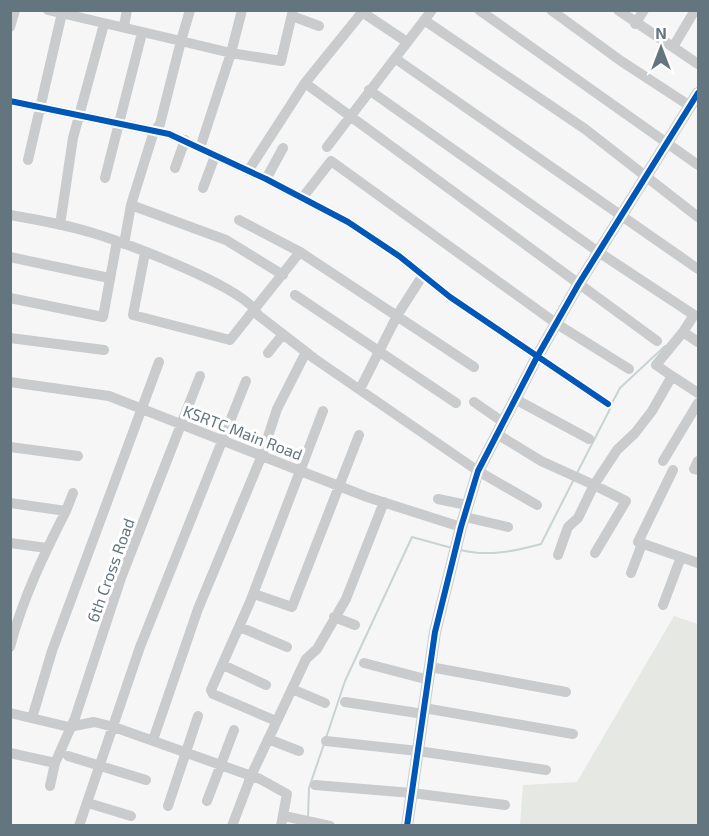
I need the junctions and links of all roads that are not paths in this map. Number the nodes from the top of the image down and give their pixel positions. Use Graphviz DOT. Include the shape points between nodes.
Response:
graph roads {
  1 [pos="15,10"];
  2 [pos="48,10"];
  3 [pos="128,10"];
  4 [pos="190,10"];
  5 [pos="242,10"];
  6 [pos="432,10"];
  7 [pos="479,10"];
  8 [pos="551,10"];
  9 [pos="618,10"];
  10 [pos="644,10"];
  11 [pos="695,10"];
  12 [pos="363,11"];
  13 [pos="62,13"];
  14 [pos="292,13"];
  15 [pos="89,15"];
  16 [pos="424,20"];
  17 [pos="104,24"];
  18 [pos="636,24"];
  19 [pos="124,26"];
  20 [pos="319,26"];
  21 [pos="10,27"];
  22 [pos="142,33"];
  23 [pos="181,42"];
  24 [pos="407,42"];
  25 [pos="673,46"];
  26 [pos="231,53"];
  27 [pos="396,59"];
  28 [pos="699,64"];
  29 [pos="305,83"];
  30 [pos="369,90"];
  31 [pos="698,93"];
  32 [pos="10,101"];
  33 [pos="41,105"];
  34 [pos="690,106"];
  35 [pos="79,114"];
  36 [pos="350,116"];
  37 [pos="117,123"];
  38 [pos="154,131"];
  39 [pos="185,140"];
  40 [pos="668,142"];
  41 [pos="327,147"];
  42 [pos="200,148"];
  43 [pos="284,148"];
  44 [pos="215,156"];
  45 [pos="28,160"];
  46 [pos="699,165"];
  47 [pos="175,168"];
  48 [pos="248,171"];
  49 [pos="646,177"];
  50 [pos="105,178"];
  51 [pos="266,178"];
  52 [pos="203,188"];
  53 [pos="303,197"];
  54 [pos="131,205"];
  55 [pos="624,214"];
  56 [pos="10,215"];
  57 [pos="699,217"];
  58 [pos="239,220"];
  59 [pos="60,225"];
  60 [pos="121,243"];
  61 [pos="300,252"];
  62 [pos="145,253"];
  63 [pos="600,253"];
  64 [pos="10,257"];
  65 [pos="699,269"];
  66 [pos="283,275"];
  67 [pos="423,275"];
  68 [pos="109,278"];
  69 [pos="578,285"];
  70 [pos="295,295"];
  71 [pos="10,298"];
  72 [pos="255,307"];
  73 [pos="696,311"];
  74 [pos="397,317"];
  75 [pos="557,324"];
  76 [pos="683,332"];
  77 [pos="284,333"];
  78 [pos="10,338"];
  79 [pos="657,341"];
  80 [pos="699,342"];
  81 [pos="104,350"];
  82 [pos="306,352"];
  83 [pos="268,353"];
  84 [pos="379,354"];
  85 [pos="537,357"];
  86 [pos="159,362"];
  87 [pos="474,367"];
  88 [pos="628,369"];
  89 [pos="200,376"];
  90 [pos="672,376"];
  91 [pos="246,381"];
  92 [pos="10,382"];
  93 [pos="360,389"];
  94 [pos="699,393"];
  95 [pos="515,399"];
  96 [pos="474,402"];
  97 [pos="456,403"];
  98 [pos="699,403"];
  99 [pos="608,404"];
  100 [pos="142,410"];
  101 [pos="323,411"];
  102 [pos="503,422"];
  103 [pos="183,425"];
  104 [pos="497,434"];
  105 [pos="359,435"];
  106 [pos="589,439"];
  107 [pos="221,440"];
  108 [pos="10,447"];
  109 [pos="262,455"];
  110 [pos="78,456"];
  111 [pos="663,461"];
  112 [pos="699,461"];
  113 [pos="302,470"];
  114 [pos="674,470"];
  115 [pos="699,470"];
  116 [pos="478,471"];
  117 [pos="594,485"];
  118 [pos="340,486"];
  119 [pos="73,493"];
  120 [pos="438,499"];
  121 [pos="384,502"];
  122 [pos="10,503"];
  123 [pos="537,505"];
  124 [pos="66,511"];
  125 [pos="464,516"];
  126 [pos="508,527"];
  127 [pos="10,543"];
  128 [pos="642,544"];
  129 [pos="47,548"];
  130 [pos="595,553"];
  131 [pos="558,555"];
  132 [pos="681,557"];
  133 [pos="699,562"];
  134 [pos="631,573"];
  135 [pos="254,594"];
  136 [pos="663,604"];
  137 [pos="334,617"];
  138 [pos="355,625"];
  139 [pos="240,627"];
  140 [pos="10,647"];
  141 [pos="287,647"];
  142 [pos="364,663"];
  143 [pos="223,665"];
  144 [pos="429,673"];
  145 [pos="266,685"];
  146 [pos="292,689"];
  147 [pos="566,692"];
  148 [pos="345,702"];
  149 [pos="326,703"];
  150 [pos="424,711"];
  151 [pos="10,713"];
  152 [pos="198,716"];
  153 [pos="32,718"];
  154 [pos="276,721"];
  155 [pos="69,727"];
  156 [pos="114,727"];
  157 [pos="234,730"];
  158 [pos="573,734"];
  159 [pos="268,739"];
  160 [pos="153,740"];
  161 [pos="326,741"];
  162 [pos="418,751"];
  163 [pos="187,752"];
  164 [pos="298,752"];
  165 [pos="10,753"];
  166 [pos="68,756"];
  167 [pos="56,763"];
  168 [pos="220,765"];
  169 [pos="101,766"];
  170 [pos="546,770"];
  171 [pos="251,776"];
  172 [pos="146,780"];
  173 [pos="315,785"];
  174 [pos="50,786"];
  175 [pos="412,793"];
  176 [pos="207,801"];
  177 [pos="88,803"];
  178 [pos="505,805"];
  179 [pos="168,806"];
  180 [pos="131,816"];
  181 [pos="282,820"];
  182 [pos="305,823"];
  183 [pos="80,825"];
  184 [pos="232,825"];
  185 [pos="330,825"];
  186 [pos="407,825"];
  1 -- 21 [label="street"];
  2 -- 13 [label="street"];
  3 -- 19 [label="street"];
  4 -- 23 [label="street"];
  5 -- 26 [label="street"];
  6 -- 16 [label="street"];
  7 -- 40 [label="street"];
  8 -- 34 [label="street"];
  9 -- 18 [label="street"];
  10 -- 18 [label="street"];
  11 -- 25 [label="street"];
  12 -- 24 [label="street"];
  12 -- 29 [label="street"];
  13 -- 15 [label="street"];
  13 -- 33 [label="street"];
  14 -- 20 [label="street"];
  14 -- 26 [label="street" via="280,61"];
  15 -- 17 [label="street"];
  16 -- 24 [label="street"];
  16 -- 49 [label="street" via="585,129"];
  17 -- 19 [label="street"];
  17 -- 35 [label="street"];
  18 -- 25 [label="street"];
  19 -- 22 [label="street"];
  22 -- 23 [label="street"];
  22 -- 37 [label="street"];
  23 -- 26 [label="street"];
  23 -- 38 [label="street" via="160,124"];
  24 -- 27 [label="street"];
  25 -- 28 [label="street"];
  26 -- 42 [label="street"];
  27 -- 30 [label="street"];
  27 -- 55 [label="street"];
  29 -- 36 [label="street"];
  29 -- 48 [label="street"];
  30 -- 36 [label="street"];
  30 -- 63 [label="street"];
  31 -- 34 [label="street"];
  32 -- 33 [label="street"];
  33 -- 35 [label="street"];
  33 -- 45 [label="street"];
  34 -- 40 [label="street"];
  35 -- 37 [label="street"];
  35 -- 59 [label="street"];
  36 -- 41 [label="street"];
  36 -- 69 [label="street"];
  37 -- 38 [label="street"];
  37 -- 50 [label="street"];
  38 -- 39 [label="street"];
  38 -- 54 [label="street"];
  39 -- 42 [label="street"];
  39 -- 47 [label="street"];
  40 -- 46 [label="street"];
  40 -- 49 [label="street"];
  42 -- 44 [label="street"];
  43 -- 51 [label="street"];
  44 -- 48 [label="street"];
  44 -- 52 [label="street"];
  48 -- 51 [label="street"];
  49 -- 55 [label="street"];
  49 -- 57 [label="street"];
  51 -- 53 [label="street"];
  53 -- 67 [label="street" via="348,222"];
  53 -- 75 [label="street" via="331,161"];
  54 -- 60 [label="street"];
  54 -- 66 [label="street" via="226,240"];
  55 -- 63 [label="street"];
  55 -- 65 [label="street"];
  56 -- 59 [label="street"];
  58 -- 61 [label="street"];
  59 -- 60 [label="street"];
  60 -- 62 [label="street"];
  60 -- 68 [label="street"];
  61 -- 66 [label="street"];
  61 -- 74 [label="street"];
  62 -- 72 [label="street" via="216,281"];
  62 -- 72 [label="street" via="133,315 231,340"];
  63 -- 69 [label="street"];
  63 -- 73 [label="street"];
  64 -- 68 [label="street"];
  66 -- 72 [label="street"];
  67 -- 74 [label="street"];
  67 -- 85 [label="street"];
  68 -- 71 [label="street" via="103,317"];
  69 -- 75 [label="street"];
  69 -- 79 [label="street"];
  70 -- 84 [label="street"];
  72 -- 77 [label="street" via="258,315"];
  73 -- 76 [label="street"];
  74 -- 84 [label="street"];
  74 -- 87 [label="street"];
  75 -- 85 [label="street"];
  75 -- 88 [label="street"];
  76 -- 80 [label="street"];
  76 -- 90 [label="street" via="657,365"];
  77 -- 82 [label="street"];
  77 -- 83 [label="street"];
  78 -- 81 [label="street"];
  82 -- 93 [label="street"];
  82 -- 109 [label="street" via="277,409"];
  84 -- 93 [label="street"];
  84 -- 97 [label="street"];
  85 -- 95 [label="street"];
  85 -- 99 [label="street"];
  86 -- 100 [label="street"];
  89 -- 103 [label="street, 6th Cross Road"];
  90 -- 94 [label="street"];
  90 -- 117 [label="street" via="652,411 617,450"];
  91 -- 107 [label="street"];
  92 -- 100 [label="street, KSRTC Main Road" via="94,392"];
  93 -- 116 [label="street"];
  95 -- 102 [label="street"];
  95 -- 106 [label="street"];
  96 -- 102 [label="street"];
  98 -- 111 [label="street"];
  100 -- 103 [label="street, KSRTC Main Road"];
  100 -- 153 [label="street" via="52,651"];
  101 -- 113 [label="street"];
  102 -- 104 [label="street"];
  103 -- 107 [label="street, KSRTC Main Road"];
  103 -- 155 [label="street, 6th Cross Road" via="121,578"];
  104 -- 116 [label="street"];
  104 -- 117 [label="street" via="541,461"];
  105 -- 118 [label="street"];
  107 -- 109 [label="street, KSRTC Main Road"];
  107 -- 156 [label="street" via="140,647"];
  108 -- 110 [label="street"];
  109 -- 113 [label="street, KSRTC Main Road"];
  109 -- 160 [label="street" via="198,609"];
  112 -- 115 [label="street" via="694,469"];
  113 -- 118 [label="street, KSRTC Main Road"];
  113 -- 135 [label="street"];
  114 -- 128 [label="street" via="638,542"];
  116 -- 123 [label="street"];
  116 -- 125 [label="street"];
  117 -- 130 [label="street" via="626,501"];
  117 -- 131 [label="street" via="578,518 568,527"];
  118 -- 121 [label="street, KSRTC Main Road"];
  118 -- 135 [label="street" via="292,607"];
  119 -- 124 [label="street"];
  120 -- 125 [label="street"];
  121 -- 125 [label="street, KSRTC Main Road"];
  121 -- 137 [label="street" via="346,600"];
  122 -- 124 [label="street"];
  124 -- 129 [label="street"];
  125 -- 126 [label="street"];
  125 -- 144 [label="street" via="435,632"];
  127 -- 129 [label="street"];
  128 -- 132 [label="street"];
  128 -- 134 [label="street"];
  129 -- 140 [label="street"];
  132 -- 133 [label="street"];
  132 -- 136 [label="street"];
  135 -- 139 [label="street"];
  137 -- 138 [label="street"];
  137 -- 146 [label="street" via="317,649 306,659"];
  139 -- 141 [label="street"];
  139 -- 143 [label="street"];
  142 -- 144 [label="street"];
  143 -- 145 [label="street"];
  143 -- 154 [label="street" via="211,690 213,694"];
  144 -- 147 [label="street"];
  144 -- 150 [label="street"];
  146 -- 149 [label="street"];
  146 -- 154 [label="street"];
  148 -- 150 [label="street"];
  150 -- 158 [label="street"];
  150 -- 162 [label="street"];
  151 -- 153 [label="street"];
  152 -- 163 [label="street"];
  153 -- 155 [label="street"];
  154 -- 159 [label="street"];
  155 -- 156 [label="street" via="94,722"];
  155 -- 167 [label="street, 6th Cross Road"];
  156 -- 160 [label="street"];
  156 -- 169 [label="street"];
  157 -- 168 [label="street"];
  159 -- 164 [label="street"];
  159 -- 171 [label="street"];
  160 -- 163 [label="street"];
  161 -- 162 [label="street"];
  162 -- 170 [label="street"];
  162 -- 175 [label="street"];
  163 -- 168 [label="street"];
  163 -- 179 [label="street"];
  165 -- 167 [label="street"];
  166 -- 169 [label="street"];
  167 -- 174 [label="street, 6th Cross Road"];
  168 -- 171 [label="street"];
  168 -- 176 [label="street"];
  169 -- 172 [label="street"];
  169 -- 177 [label="street"];
  171 -- 181 [label="street" via="287,794"];
  171 -- 184 [label="street"];
  173 -- 175 [label="street"];
  175 -- 178 [label="street"];
  175 -- 186 [label="street"];
  177 -- 180 [label="street"];
  177 -- 183 [label="street"];
  181 -- 182 [label="street"];
  182 -- 185 [label="street"];
}
